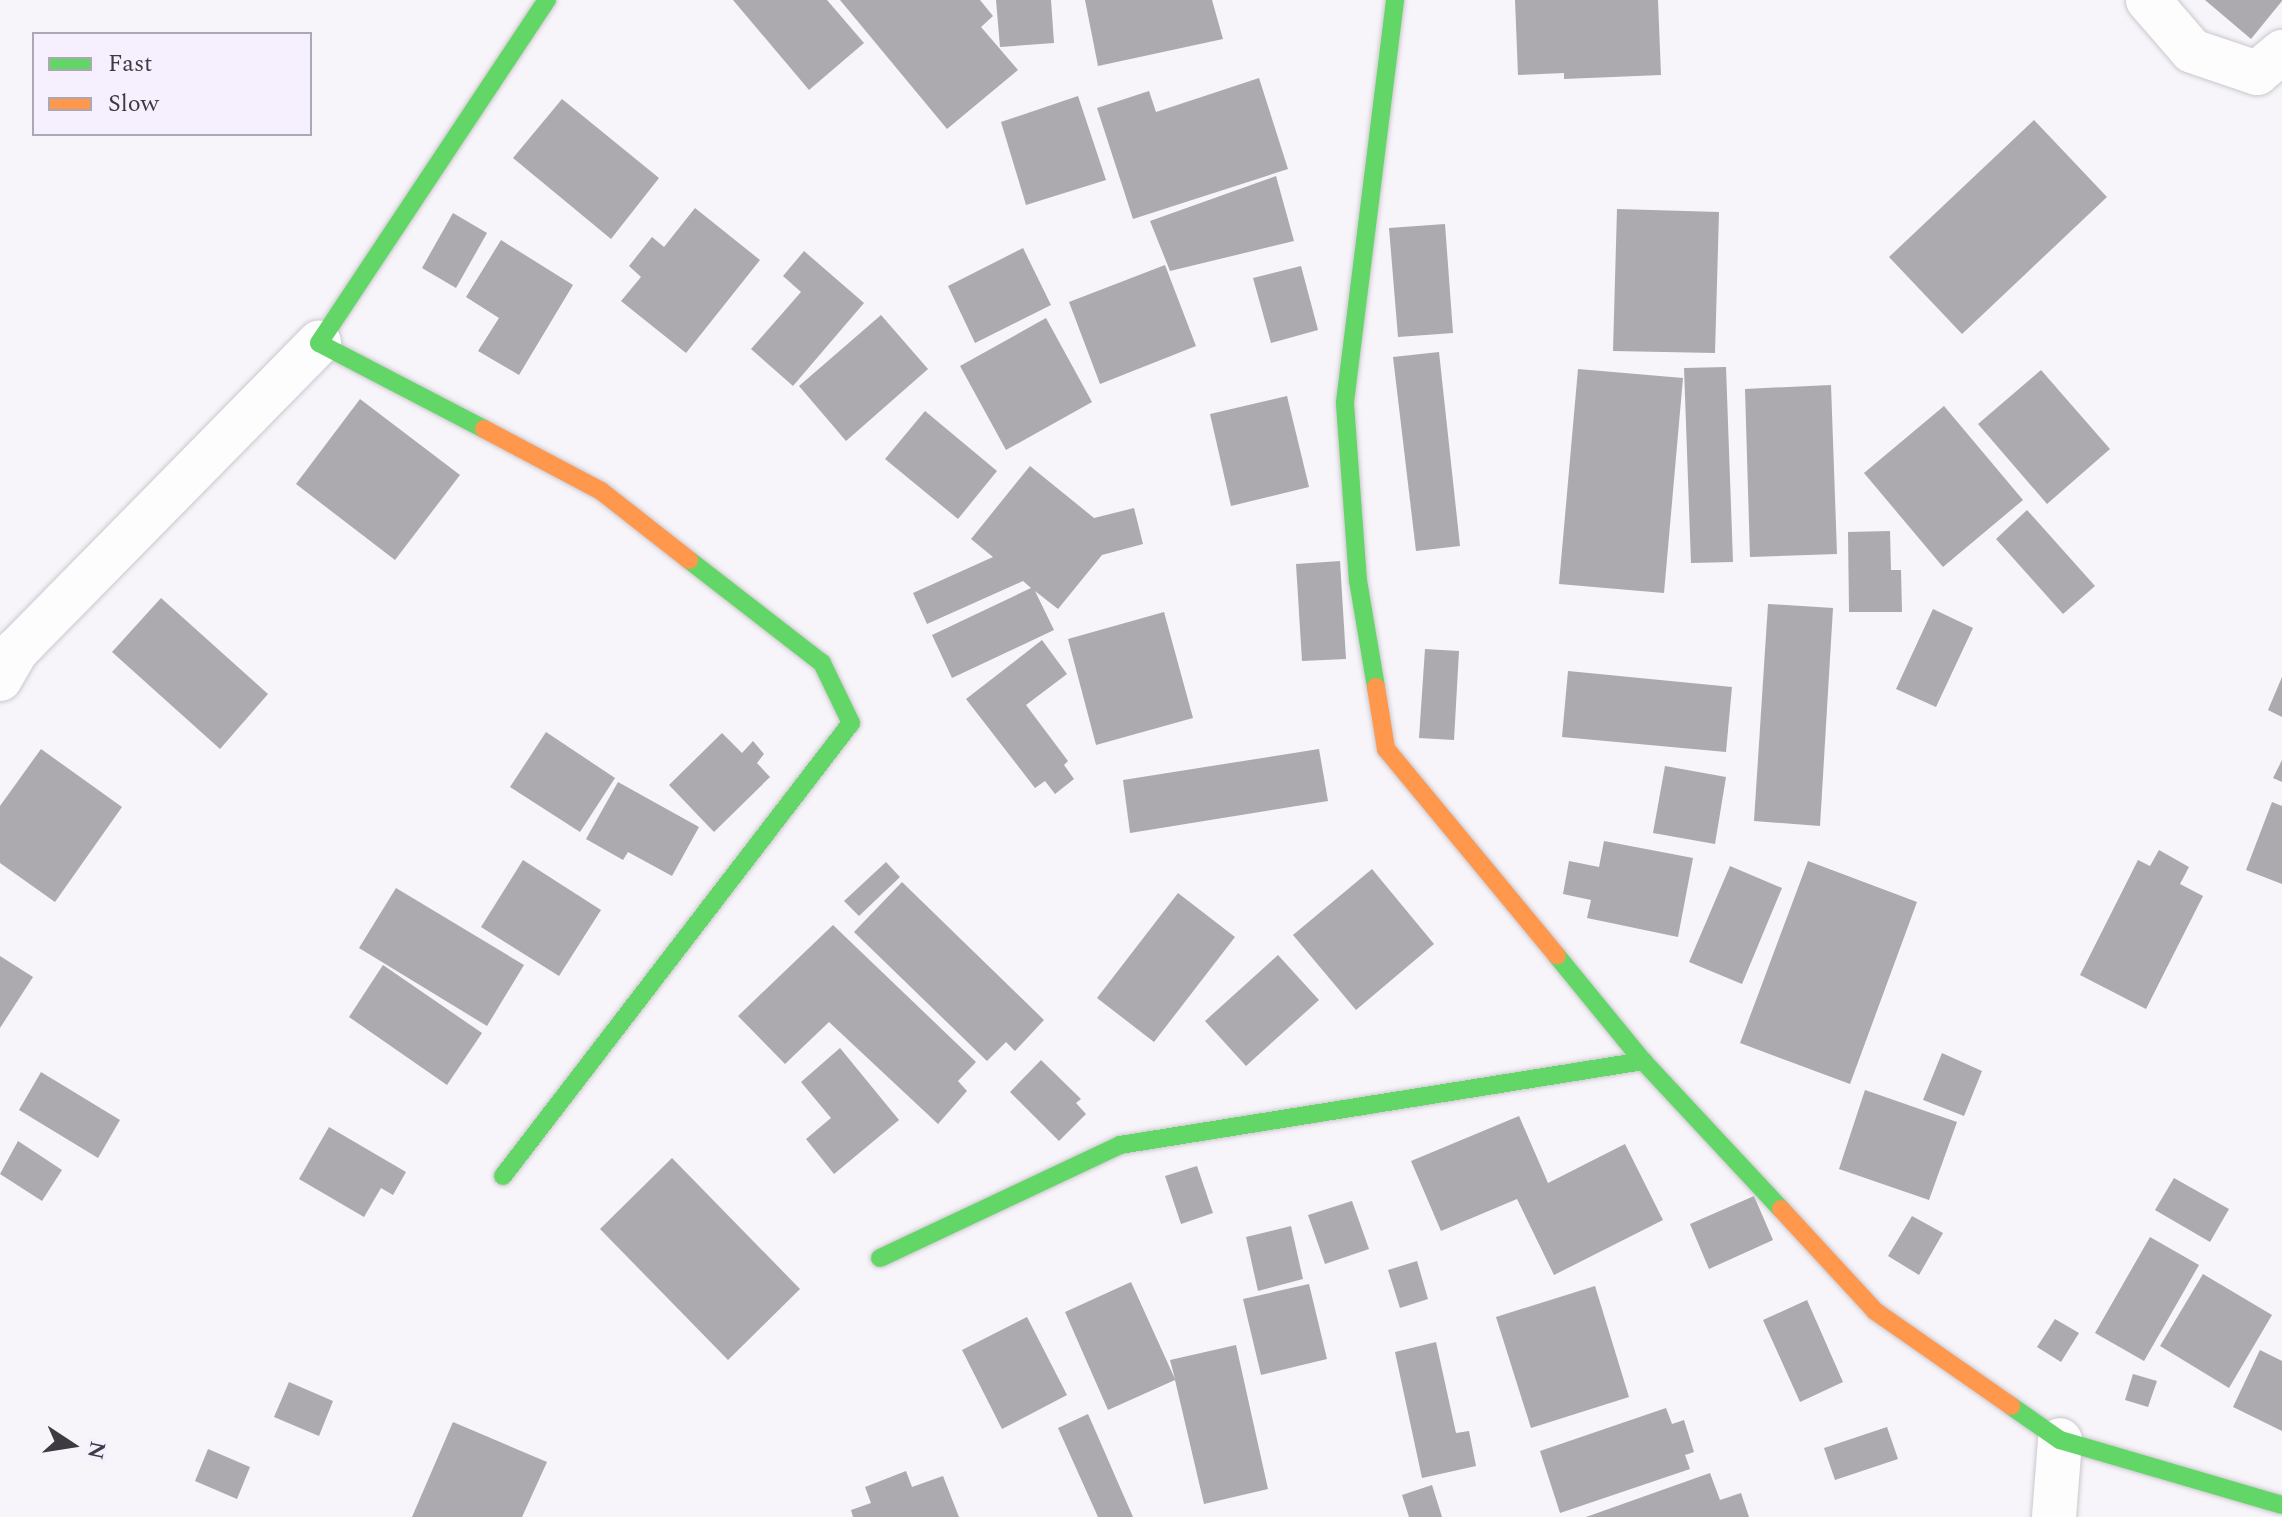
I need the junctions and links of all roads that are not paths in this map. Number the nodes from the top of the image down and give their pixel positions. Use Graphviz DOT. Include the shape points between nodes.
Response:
graph roads {
  1 [pos="547,0"];
  2 [pos="1395,0"];
  3 [pos="2148,0"];
  4 [pos="2282,52"];
  5 [pos="319,343"];
  6 [pos="0,679"];
  7 [pos="1643,1061"];
  8 [pos="503,1176"];
  9 [pos="880,1258"];
  10 [pos="2060,1440"];
  11 [pos="2282,1505"];
  12 [pos="2054,1517"];
  1 -- 5 [label="street"];
  2 -- 7 [label="street" via="1345,402 1358,581 1386,749"];
  3 -- 4 [label="street" via="2192,51 2257,73"];
  5 -- 6 [label="street" via="17,650"];
  5 -- 8 [label="street" via="601,491 822,663 851,723"];
  7 -- 9 [label="street" via="1120,1145"];
  7 -- 10 [label="street" via="1875,1311"];
  10 -- 11 [label="street"];
  10 -- 12 [label="street"];
}
